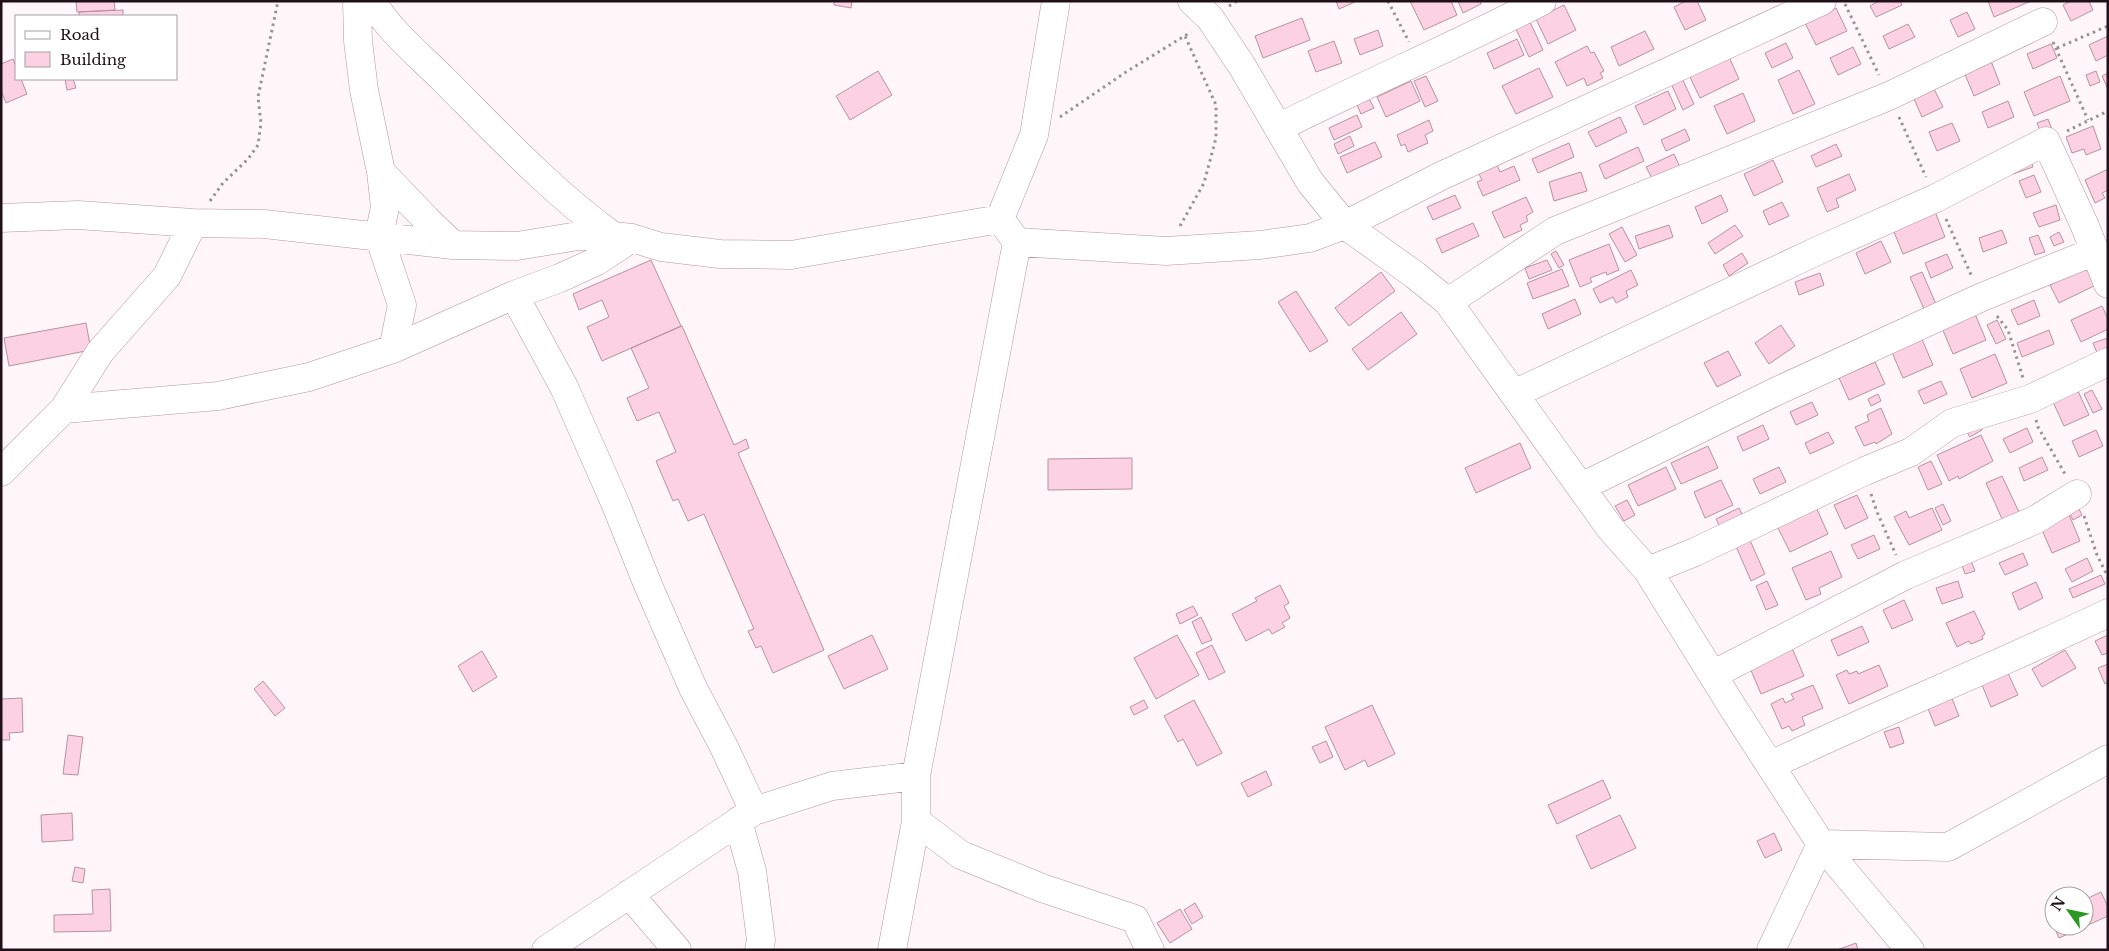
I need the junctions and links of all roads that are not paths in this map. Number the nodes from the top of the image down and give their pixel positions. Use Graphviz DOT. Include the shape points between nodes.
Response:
graph roads {
  1 [pos="357,1"];
  2 [pos="372,1"];
  3 [pos="1056,1"];
  4 [pos="1542,1"];
  5 [pos="1822,1"];
  6 [pos="1201,10"];
  7 [pos="2043,22"];
  8 [pos="1278,128"];
  9 [pos="381,172"];
  10 [pos="1,218"];
  11 [pos="1000,219"];
  12 [pos="193,223"];
  13 [pos="1345,225"];
  14 [pos="379,236"];
  15 [pos="622,237"];
  16 [pos="1017,242"];
  17 [pos="453,245"];
  18 [pos="2093,252"];
  19 [pos="2108,284"];
  20 [pos="514,295"];
  21 [pos="1448,302"];
  22 [pos="393,349"];
  23 [pos="2108,362"];
  24 [pos="1514,394"];
  25 [pos="64,409"];
  26 [pos="1,472"];
  27 [pos="1580,487"];
  28 [pos="2077,494"];
  29 [pos="1648,571"];
  30 [pos="2108,613"];
  31 [pos="1714,674"];
  32 [pos="2108,759"];
  33 [pos="1771,765"];
  34 [pos="916,776"];
  35 [pos="746,816"];
  36 [pos="916,821"];
  37 [pos="1821,844"];
  38 [pos="629,894"];
  39 [pos="546,950"];
  40 [pos="677,950"];
  41 [pos="759,950"];
  42 [pos="892,950"];
  43 [pos="1150,950"];
  44 [pos="1771,950"];
  45 [pos="1910,950"];
  1 -- 9 [label="street" via="364,90"];
  2 -- 15 [label="street" via="394,30 582,213"];
  3 -- 11 [label="street" via="1034,135"];
  4 -- 8 [label="street"];
  5 -- 13 [label="street" via="1441,176"];
  6 -- 8 [label="street" via="1242,66"];
  7 -- 21 [label="street" via="1889,96 1555,231"];
  8 -- 13 [label="street" via="1310,182"];
  9 -- 14 [label="street" via="385,207"];
  9 -- 17 [label="street"];
  10 -- 12 [label="street" via="78,215"];
  11 -- 15 [label="street" via="790,255 710,253 661,247"];
  11 -- 16 [label="street"];
  12 -- 14 [label="street" via="264,224"];
  12 -- 25 [label="street" via="167,276 100,352"];
  13 -- 16 [label="street" via="1301,239 1260,245 1166,251"];
  13 -- 21 [label="street" via="1415,274"];
  14 -- 17 [label="street"];
  14 -- 22 [label="street" via="402,305"];
  15 -- 17 [label="street" via="578,236 517,246"];
  15 -- 20 [label="street" via="597,261"];
  16 -- 34 [label="street"];
  18 -- 19 [label="street"];
  18 -- 24 [label="street" via="2084,224 2046,141 1936,198"];
  18 -- 27 [label="street" via="1982,297 1777,391"];
  20 -- 22 [label="street"];
  20 -- 35 [label="street" via="564,387 693,688 724,747"];
  21 -- 24 [label="street"];
  22 -- 25 [label="street" via="309,377 218,396"];
  23 -- 29 [label="street" via="2030,399 1952,423 1911,452"];
  24 -- 27 [label="street"];
  25 -- 26 [label="street"];
  27 -- 29 [label="street"];
  28 -- 31 [label="street" via="2034,520 1906,576"];
  29 -- 31 [label="street"];
  30 -- 33 [label="street"];
  31 -- 33 [label="street"];
  32 -- 37 [label="street" via="1948,847"];
  33 -- 37 [label="street"];
  34 -- 35 [label="street" via="832,786"];
  34 -- 36 [label="street"];
  35 -- 38 [label="street"];
  35 -- 41 [label="street" via="761,940"];
  36 -- 42 [label="street"];
  36 -- 43 [label="street" via="961,855 1042,888 1135,918"];
  37 -- 44 [label="street"];
  37 -- 45 [label="street"];
  38 -- 39 [label="street"];
  38 -- 40 [label="street"];
}
